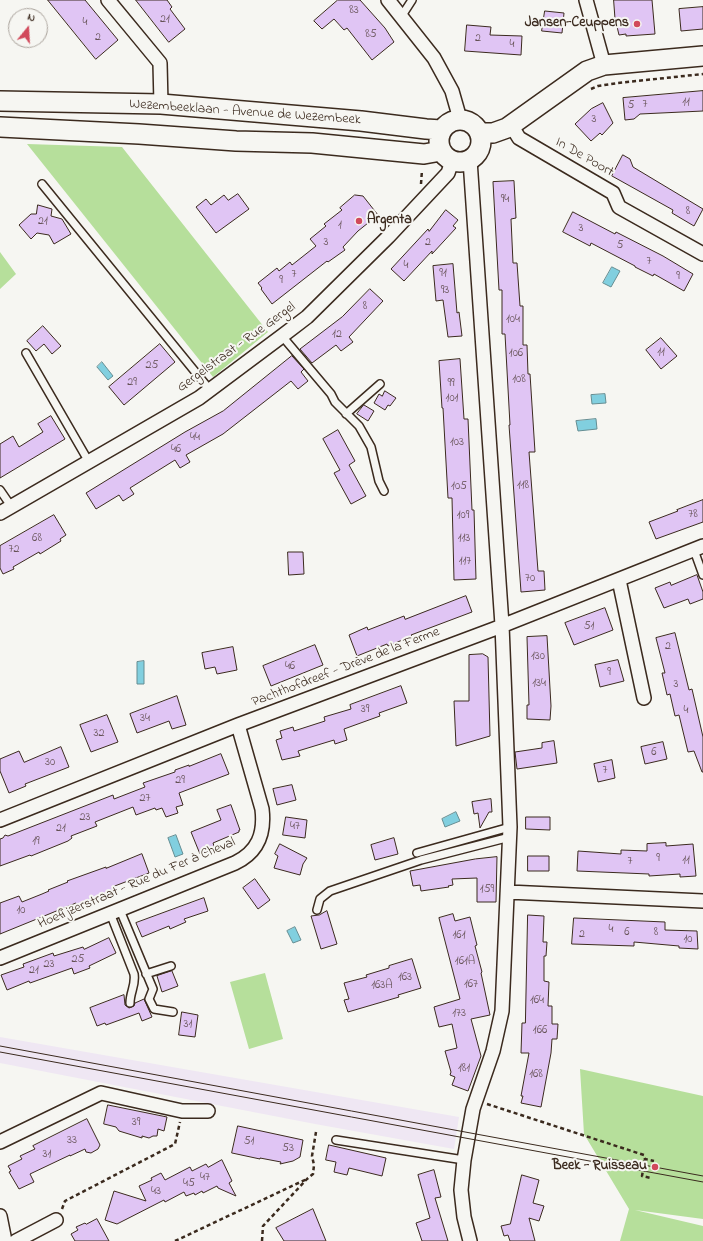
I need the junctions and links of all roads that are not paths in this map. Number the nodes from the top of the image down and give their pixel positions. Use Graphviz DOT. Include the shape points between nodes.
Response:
graph roads {
  1 [pos="108,0"];
  2 [pos="388,0"];
  3 [pos="412,0"];
  4 [pos="586,0"];
  5 [pos="401,17"];
  6 [pos="703,56"];
  7 [pos="604,65"];
  8 [pos="0,101"];
  9 [pos="161,104"];
  10 [pos="460,119"];
  11 [pos="511,125"];
  12 [pos="0,127"];
  13 [pos="441,130"];
  14 [pos="480,133"];
  15 [pos="454,157"];
  16 [pos="42,184"];
  17 [pos="703,254"];
  18 [pos="282,336"];
  19 [pos="26,353"];
  20 [pos="380,384"];
  21 [pos="210,390"];
  22 [pos="346,414"];
  23 [pos="89,462"];
  24 [pos="0,490"];
  25 [pos="384,491"];
  26 [pos="6,509"];
  27 [pos="698,548"];
  28 [pos="703,575"];
  29 [pos="619,580"];
  30 [pos="502,625"];
  31 [pos="644,698"];
  32 [pos="238,725"];
  33 [pos="0,820"];
  34 [pos="510,832"];
  35 [pos="417,853"];
  36 [pos="508,892"];
  37 [pos="703,902"];
  38 [pos="317,910"];
  39 [pos="115,912"];
  40 [pos="0,958"];
  41 [pos="171,966"];
  42 [pos="146,974"];
  43 [pos="130,1003"];
  44 [pos="173,1012"];
  45 [pos="208,1111"];
  46 [pos="336,1140"];
  47 [pos="0,1142"];
  48 [pos="464,1160"];
  49 [pos="0,1216"];
  50 [pos="56,1220"];
  51 [pos="5,1241"];
  52 [pos="16,1241"];
  53 [pos="470,1241"];
  1 -- 9 [label="street" via="160,63"];
  2 -- 5 [label="street"];
  3 -- 5 [label="lane"];
  4 -- 7 [label="street"];
  5 -- 10 [label="street" via="434,58 445,77"];
  6 -- 7 [label="main road"];
  7 -- 11 [label="main road" via="587,71"];
  8 -- 9 [label="main road, Wezembeeklaan - Avenue de Wezembeek"];
  9 -- 13 [label="main road, Wezembeeklaan - Avenue de Wezembeek"];
  10 -- 13 [label="main road" via="446,124"];
  10 -- 14 [label="main road" via="474,124"];
  11 -- 14 [label="main road" via="492,133"];
  11 -- 17 [label="street, In De Poort" via="519,138 613,193 619,207"];
  12 -- 15 [label="main road, Wezembeeklaan - Avenue de Wezembeek" via="312,143"];
  13 -- 15 [label="main road" via="439,144"];
  14 -- 15 [label="main road" via="480,150 476,155"];
  15 -- 18 [label="street, Gergelstraat - Rue Gergel" via="448,173 388,238 307,317"];
  15 -- 30 [label="street"];
  16 -- 21 [label="lane"];
  18 -- 21 [label="street, Gergelstraat - Rue Gergel"];
  18 -- 22 [label="lane"];
  19 -- 23 [label="lane"];
  20 -- 22 [label="lane"];
  21 -- 23 [label="street, Gergelstraat - Rue Gergel"];
  22 -- 25 [label="lane" via="359,426 372,447 379,481"];
  23 -- 26 [label="street, Gergelstraat - Rue Gergel"];
  24 -- 26 [label="lane"];
  27 -- 28 [label="lane"];
  27 -- 29 [label="street, Pachthofdreef - Drève de la Ferme"];
  29 -- 30 [label="street, Pachthofdreef - Drève de la Ferme"];
  29 -- 31 [label="street"];
  30 -- 32 [label="street, Pachthofdreef - Drève de la Ferme"];
  30 -- 34 [label="street"];
  32 -- 33 [label="street, Pachthofdreef - Drève de la Ferme"];
  32 -- 39 [label="street, Hoefijzerstraat - Rue du Fer à Cheval" via="262,809 263,825 256,846 235,864"];
  34 -- 35 [label="lane"];
  34 -- 36 [label="street"];
  34 -- 38 [label="lane" via="330,892 320,899"];
  36 -- 37 [label="street"];
  36 -- 48 [label="street" via="502,1011 493,1051 473,1108"];
  39 -- 40 [label="street, Hoefijzerstraat - Rue du Fer à Cheval"];
  39 -- 42 [label="lane"];
  39 -- 43 [label="lane" via="134,974 135,982 130,994"];
  41 -- 42 [label="lane"];
  42 -- 44 [label="lane" via="153,989 149,999 154,1009"];
  45 -- 47 [label="street" via="182,1111 101,1093"];
  46 -- 48 [label="lane"];
  48 -- 53 [label="street" via="461,1190"];
  49 -- 51 [label="street"];
  50 -- 52 [label="street"];
}
